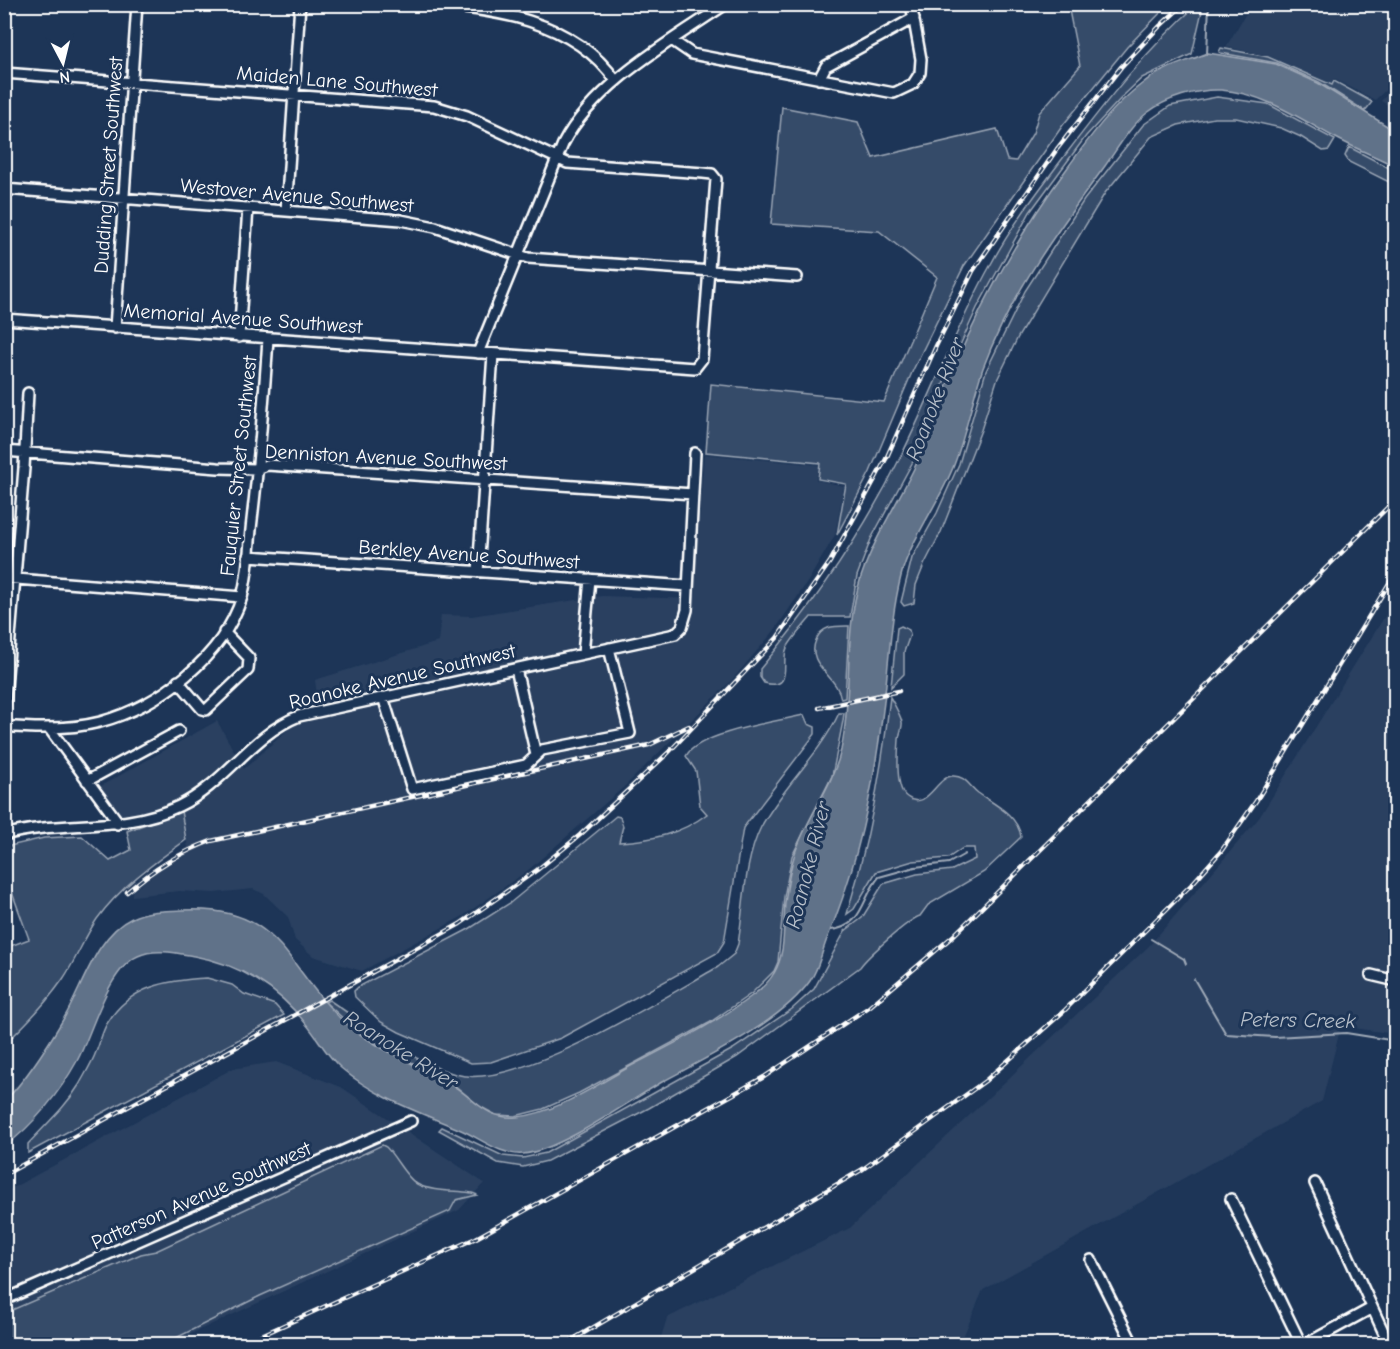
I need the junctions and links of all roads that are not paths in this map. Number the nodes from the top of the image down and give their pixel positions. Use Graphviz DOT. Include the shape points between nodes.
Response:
graph roads {
  1 [pos="137,4"];
  2 [pos="300,4"];
  3 [pos="423,4"];
  4 [pos="726,4"];
  5 [pos="911,4"];
  6 [pos="450,5"];
  7 [pos="914,18"];
  8 [pos="673,41"];
  9 [pos="4,73"];
  10 [pos="819,79"];
  11 [pos="616,81"];
  12 [pos="132,82"];
  13 [pos="294,94"];
  14 [pos="557,160"];
  15 [pos="4,189"];
  16 [pos="124,198"];
  17 [pos="248,208"];
  18 [pos="286,211"];
  19 [pos="519,256"];
  20 [pos="709,271"];
  21 [pos="797,277"];
  22 [pos="4,319"];
  23 [pos="115,328"];
  24 [pos="239,337"];
  25 [pos="268,339"];
  26 [pos="478,353"];
  27 [pos="493,354"];
  28 [pos="27,393"];
  29 [pos="4,451"];
  30 [pos="24,453"];
  31 [pos="695,453"];
  32 [pos="258,468"];
  33 [pos="484,480"];
  34 [pos="693,494"];
  35 [pos="248,556"];
  36 [pos="478,572"];
  37 [pos="4,578"];
  38 [pos="590,579"];
  39 [pos="15,580"];
  40 [pos="688,586"];
  41 [pos="242,597"];
  42 [pos="224,632"];
  43 [pos="609,648"];
  44 [pos="583,654"];
  45 [pos="516,669"];
  46 [pos="178,681"];
  47 [pos="383,697"];
  48 [pos="4,711"];
  49 [pos="4,726"];
  50 [pos="49,728"];
  51 [pos="179,731"];
  52 [pos="536,755"];
  53 [pos="87,781"];
  54 [pos="117,824"];
  55 [pos="4,834"];
  56 [pos="1371,975"];
  57 [pos="1395,981"];
  58 [pos="411,1121"];
  59 [pos="1315,1183"];
  60 [pos="1231,1199"];
  61 [pos="1091,1260"];
  62 [pos="4,1300"];
  63 [pos="1372,1308"];
  64 [pos="1133,1344"];
  65 [pos="1301,1344"];
  66 [pos="1306,1344"];
  67 [pos="1389,1344"];
  1 -- 12 [label="street, Dudding Street Southwest"];
  2 -- 13 [label="street"];
  3 -- 6 [label="street"];
  4 -- 8 [label="street"];
  5 -- 7 [label="street"];
  6 -- 11 [label="street" via="510,14 546,27 591,55"];
  7 -- 10 [label="street" via="826,66"];
  7 -- 10 [label="street" via="921,66 913,84 886,93"];
  8 -- 10 [label="street" via="692,54"];
  8 -- 11 [label="street"];
  9 -- 12 [label="street, Maiden Lane Southwest"];
  11 -- 14 [label="street" via="578,118"];
  12 -- 13 [label="street, Maiden Lane Southwest"];
  12 -- 16 [label="street, Dudding Street Southwest"];
  13 -- 14 [label="street, Maiden Lane Southwest" via="417,104 454,111"];
  13 -- 18 [label="street"];
  14 -- 19 [label="street"];
  14 -- 20 [label="street, Maiden Lane Southwest" via="712,174 716,178"];
  15 -- 16 [label="street, Westover Avenue Southwest"];
  16 -- 17 [label="street, Westover Avenue Southwest"];
  16 -- 23 [label="street, Dudding Street Southwest"];
  17 -- 18 [label="street, Westover Avenue Southwest"];
  17 -- 24 [label="street, Fauquier Street Southwest"];
  18 -- 19 [label="street, Westover Avenue Southwest" via="411,221"];
  19 -- 20 [label="street, Westover Avenue Southwest"];
  19 -- 26 [label="street"];
  20 -- 21 [label="street, Westover Avenue Southwest"];
  20 -- 27 [label="street" via="702,359 698,366"];
  22 -- 23 [label="street, Memorial Avenue Southwest"];
  23 -- 24 [label="street, Memorial Avenue Southwest"];
  24 -- 25 [label="street, Memorial Avenue Southwest"];
  25 -- 26 [label="street, Memorial Avenue Southwest"];
  25 -- 32 [label="street, Fauquier Street Southwest"];
  26 -- 27 [label="street, Memorial Avenue Southwest"];
  27 -- 33 [label="street"];
  28 -- 30 [label="street"];
  29 -- 30 [label="street, Denniston Avenue Southwest"];
  30 -- 32 [label="street, Denniston Avenue Southwest"];
  30 -- 39 [label="street"];
  31 -- 34 [label="street, Roanoke Avenue Southwest"];
  32 -- 33 [label="street, Denniston Avenue Southwest" via="267,465"];
  32 -- 35 [label="street, Fauquier Street Southwest"];
  33 -- 34 [label="street, Denniston Avenue Southwest"];
  33 -- 36 [label="street"];
  34 -- 40 [label="street, Roanoke Avenue Southwest"];
  35 -- 36 [label="street, Berkley Avenue Southwest"];
  35 -- 41 [label="street, Fauquier Street Southwest"];
  36 -- 38 [label="street, Berkley Avenue Southwest"];
  37 -- 39 [label="street"];
  38 -- 40 [label="street, Berkley Avenue Southwest"];
  38 -- 44 [label="street"];
  39 -- 41 [label="street"];
  39 -- 48 [label="street"];
  40 -- 43 [label="street, Roanoke Avenue Southwest" via="685,621 678,632"];
  41 -- 42 [label="street, Fauquier Street Southwest"];
  42 -- 46 [label="street, Fauquier Street Southwest"];
  42 -- 46 [label="street" via="249,658 248,670 206,710"];
  43 -- 44 [label="street, Roanoke Avenue Southwest"];
  43 -- 52 [label="street" via="630,733 542,750"];
  44 -- 45 [label="street, Roanoke Avenue Southwest"];
  45 -- 47 [label="street, Roanoke Avenue Southwest"];
  45 -- 52 [label="street"];
  46 -- 50 [label="street, Fauquier Street Southwest" via="116,717"];
  47 -- 52 [label="street" via="412,789 526,765"];
  47 -- 54 [label="street, Roanoke Avenue Southwest" via="284,722 186,802 159,814"];
  49 -- 50 [label="street, Fauquier Street Southwest"];
  50 -- 53 [label="street"];
  51 -- 53 [label="street"];
  53 -- 54 [label="street"];
  54 -- 55 [label="street, Roanoke Avenue Southwest"];
  56 -- 57 [label="street"];
  58 -- 62 [label="street, Patterson Avenue Southwest"];
  59 -- 63 [label="street"];
  60 -- 65 [label="street"];
  61 -- 64 [label="street"];
  63 -- 66 [label="street"];
  63 -- 67 [label="street"];
}
